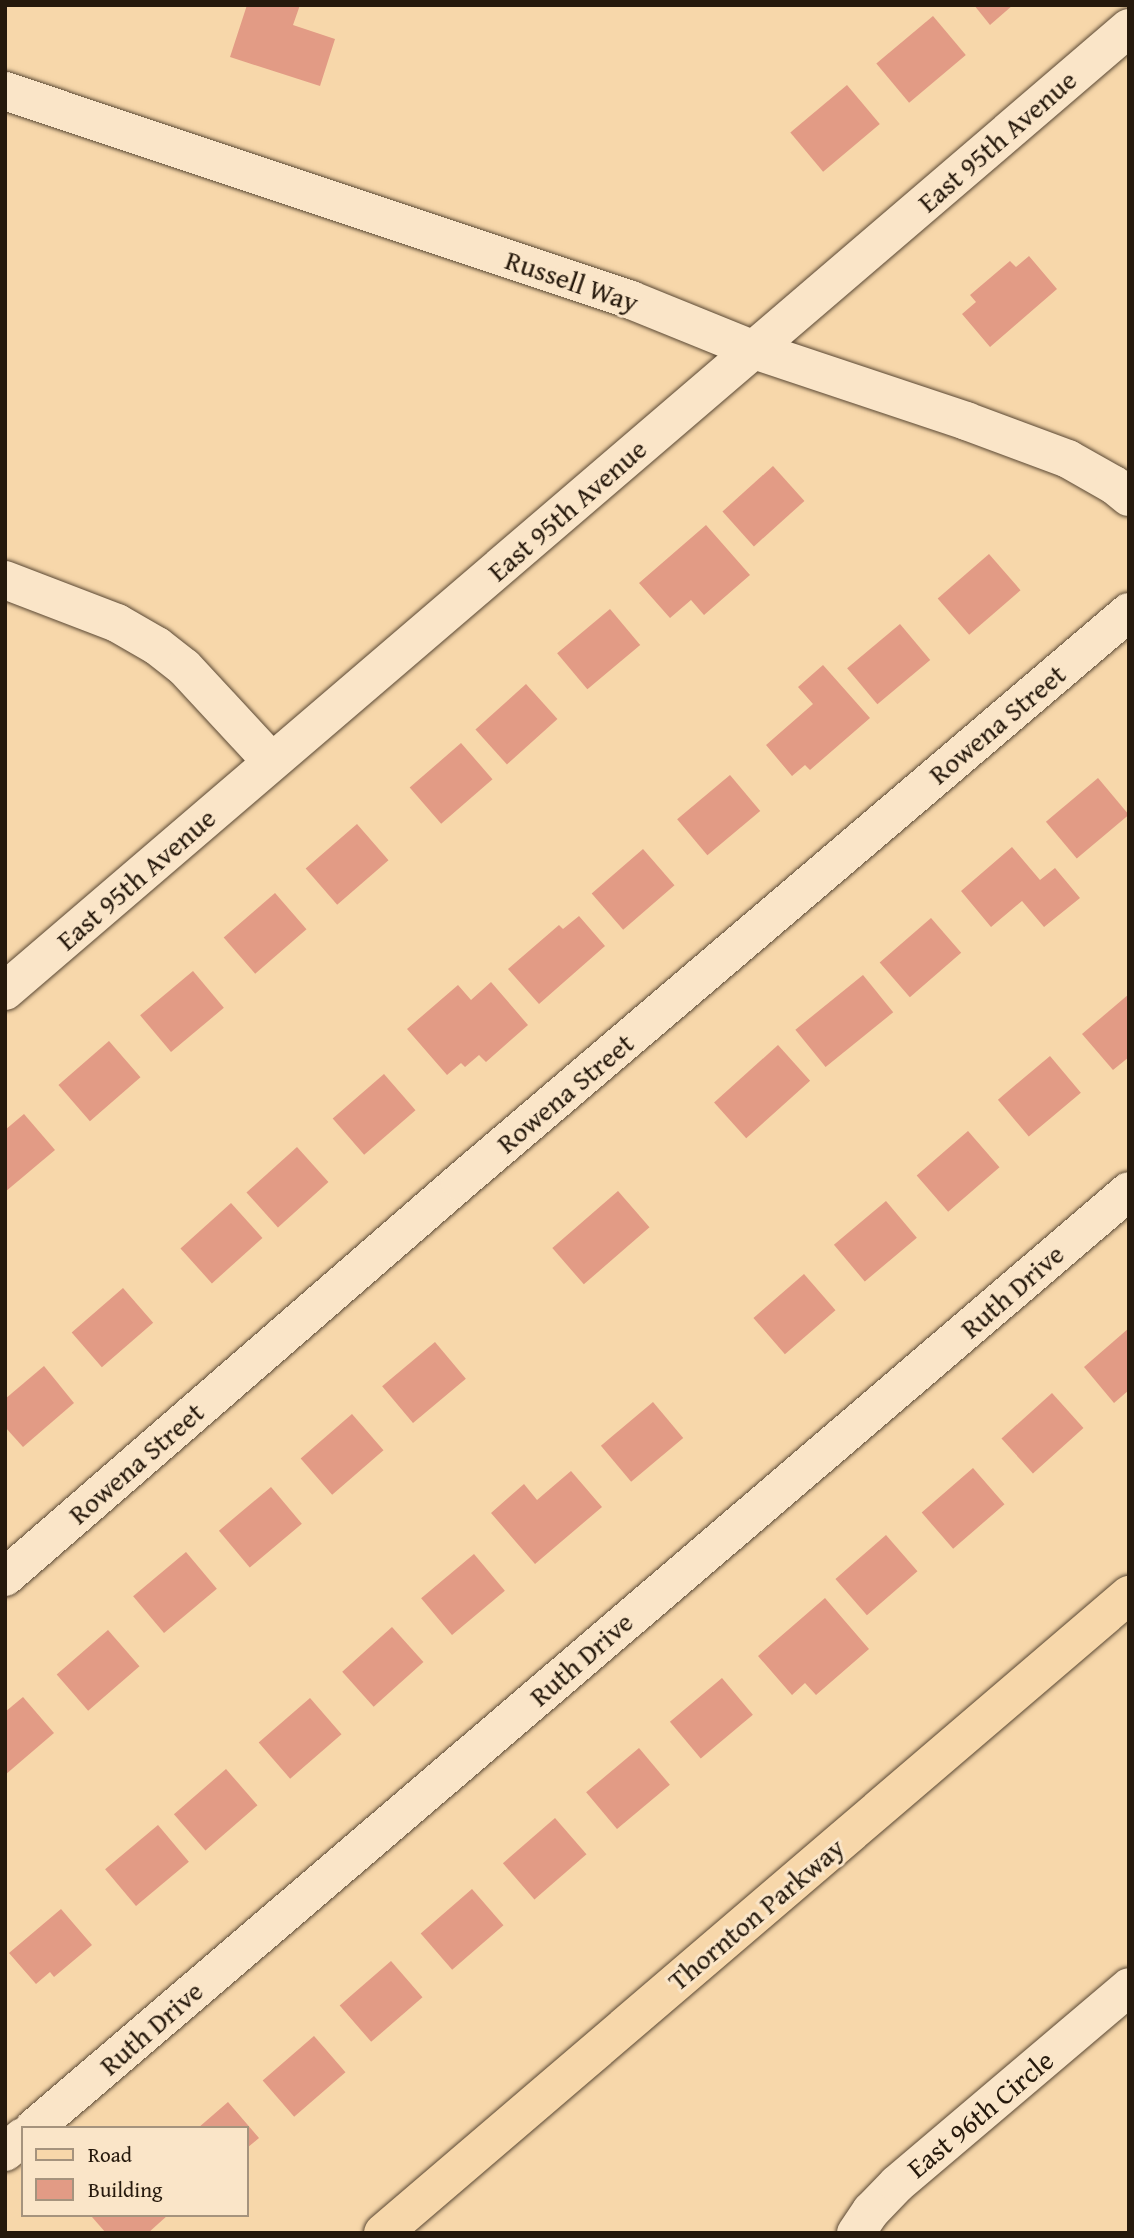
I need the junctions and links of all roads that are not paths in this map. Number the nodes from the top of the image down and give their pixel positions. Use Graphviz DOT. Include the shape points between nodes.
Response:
graph roads {
  1 [pos="1129,28"];
  2 [pos="5,91"];
  3 [pos="754,350"];
  4 [pos="1129,497"];
  5 [pos="5,580"];
  6 [pos="1129,612"];
  7 [pos="272,762"];
  8 [pos="5,991"];
  9 [pos="1129,1191"];
  10 [pos="5,1577"];
  11 [pos="1129,1595"];
  12 [pos="1123,2004"];
  13 [pos="36,2126"];
  14 [pos="21,2139"];
  15 [pos="5,2152"];
  16 [pos="383,2233"];
  17 [pos="856,2233"];
  1 -- 3 [label="street, East 95th Avenue"];
  2 -- 3 [label="street, Russell Way" via="631,300"];
  3 -- 4 [label="street, Russell Way" via="1068,459"];
  3 -- 7 [label="street, East 95th Avenue"];
  5 -- 7 [label="street" via="117,623 157,646 184,667"];
  6 -- 10 [label="street, Rowena Street"];
  7 -- 8 [label="street, East 95th Avenue"];
  9 -- 13 [label="street, Ruth Drive"];
  11 -- 16 [label="main road, Thornton Parkway"];
  12 -- 17 [label="street, East 96th Circle" via="897,2184"];
  14 -- 15 [label="street"];
}
